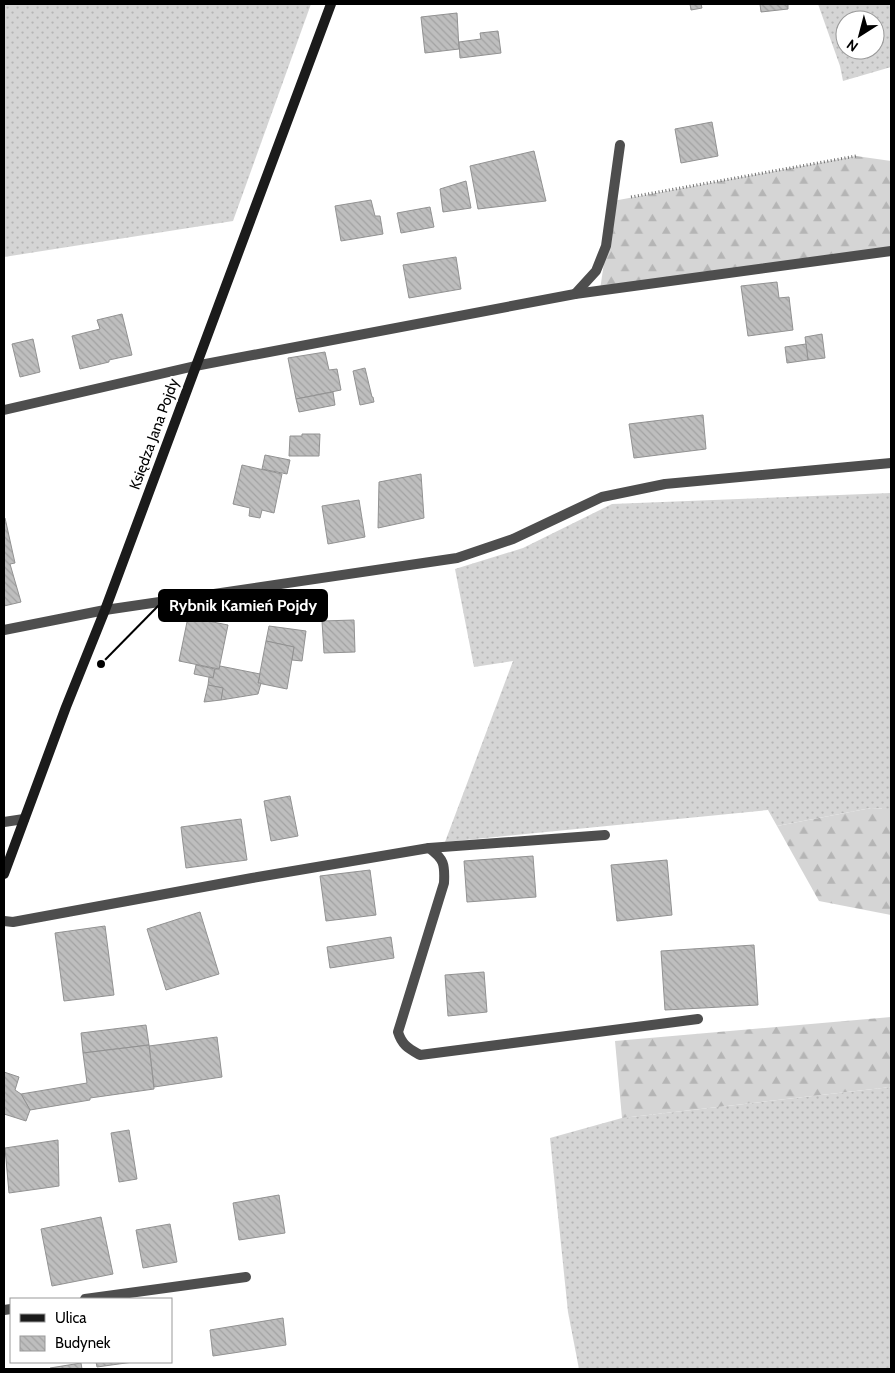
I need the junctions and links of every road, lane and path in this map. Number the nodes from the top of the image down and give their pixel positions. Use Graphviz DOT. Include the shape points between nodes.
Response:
graph roads {
  1 [pos="331,4"];
  2 [pos="620,145"];
  3 [pos="856,156"];
  4 [pos="613,201"];
  5 [pos="891,251"];
  6 [pos="575,294"];
  7 [pos="195,366"];
  8 [pos="4,410"];
  9 [pos="891,463"];
  10 [pos="105,610"];
  11 [pos="4,630"];
  12 [pos="24,819"];
  13 [pos="4,822"];
  14 [pos="606,834"];
  15 [pos="429,848"];
  16 [pos="4,874"];
  17 [pos="4,921"];
  18 [pos="698,1019"];
  19 [pos="246,1277"];
  20 [pos="92,1298"];
  1 -- 7 [label="street, Księdza Jana Pojdy"];
  2 -- 4 [label="street"];
  3 -- 4 [label="path"];
  4 -- 6 [label="street" via="606,246 596,271"];
  5 -- 6 [label="street"];
  6 -- 7 [label="street"];
  7 -- 8 [label="street"];
  7 -- 10 [label="street, Księdza Jana Pojdy"];
  9 -- 10 [label="street" via="665,484 602,498 513,539 457,558"];
  10 -- 11 [label="street"];
  10 -- 12 [label="street, Księdza Jana Pojdy"];
  12 -- 13 [label="street"];
  12 -- 16 [label="street, Księdza Jana Pojdy"];
  14 -- 15 [label="street"];
  15 -- 17 [label="street" via="13,922"];
  15 -- 18 [label="street" via="440,856 445,868 444,883 398,1032 408,1048 420,1055"];
  19 -- 20 [label="street"];
}
